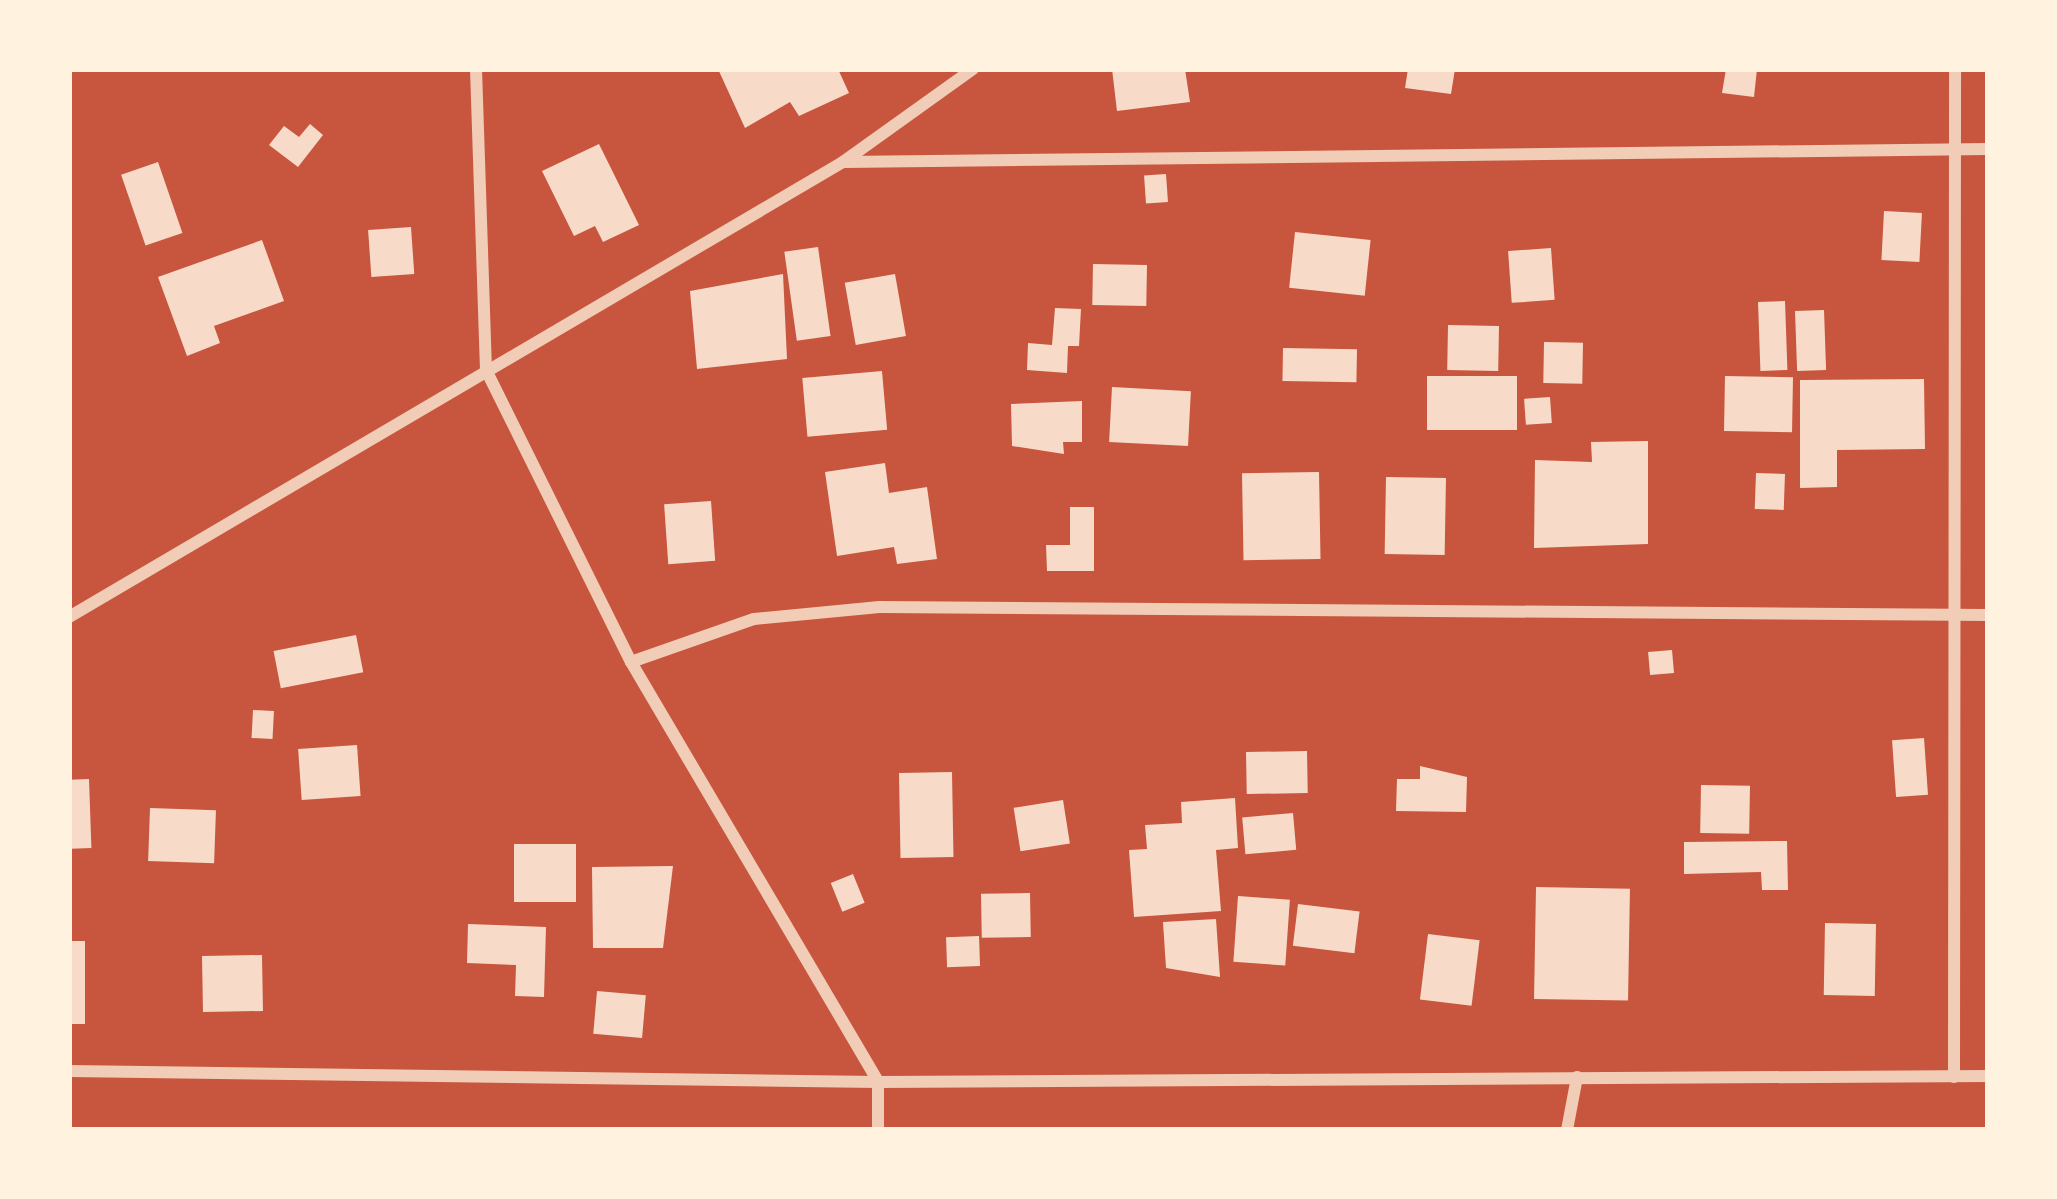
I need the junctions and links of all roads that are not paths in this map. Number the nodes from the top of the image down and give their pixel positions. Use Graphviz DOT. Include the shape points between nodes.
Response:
graph roads {
  1 [pos="476,69"];
  2 [pos="973,69"];
  3 [pos="1955,69"];
  4 [pos="1953,148"];
  5 [pos="1988,148"];
  6 [pos="843,162"];
  7 [pos="486,370"];
  8 [pos="1960,615"];
  9 [pos="1988,615"];
  10 [pos="69,617"];
  11 [pos="631,662"];
  12 [pos="69,1071"];
  13 [pos="1988,1076"];
  14 [pos="1577,1077"];
  15 [pos="1954,1077"];
  16 [pos="878,1082"];
  17 [pos="878,1130"];
  18 [pos="1567,1130"];
  1 -- 7 [label="street"];
  2 -- 6 [label="street"];
  3 -- 4 [label="street"];
  4 -- 5 [label="street"];
  4 -- 6 [label="street"];
  4 -- 8 [label="street"];
  6 -- 7 [label="street"];
  7 -- 10 [label="street"];
  7 -- 11 [label="street"];
  8 -- 9 [label="street"];
  8 -- 11 [label="street" via="879,607 754,619"];
  8 -- 15 [label="street"];
  11 -- 16 [label="street"];
  12 -- 16 [label="street"];
  13 -- 15 [label="street"];
  14 -- 15 [label="street"];
  14 -- 16 [label="street"];
  14 -- 18 [label="street"];
  16 -- 17 [label="street"];
}
